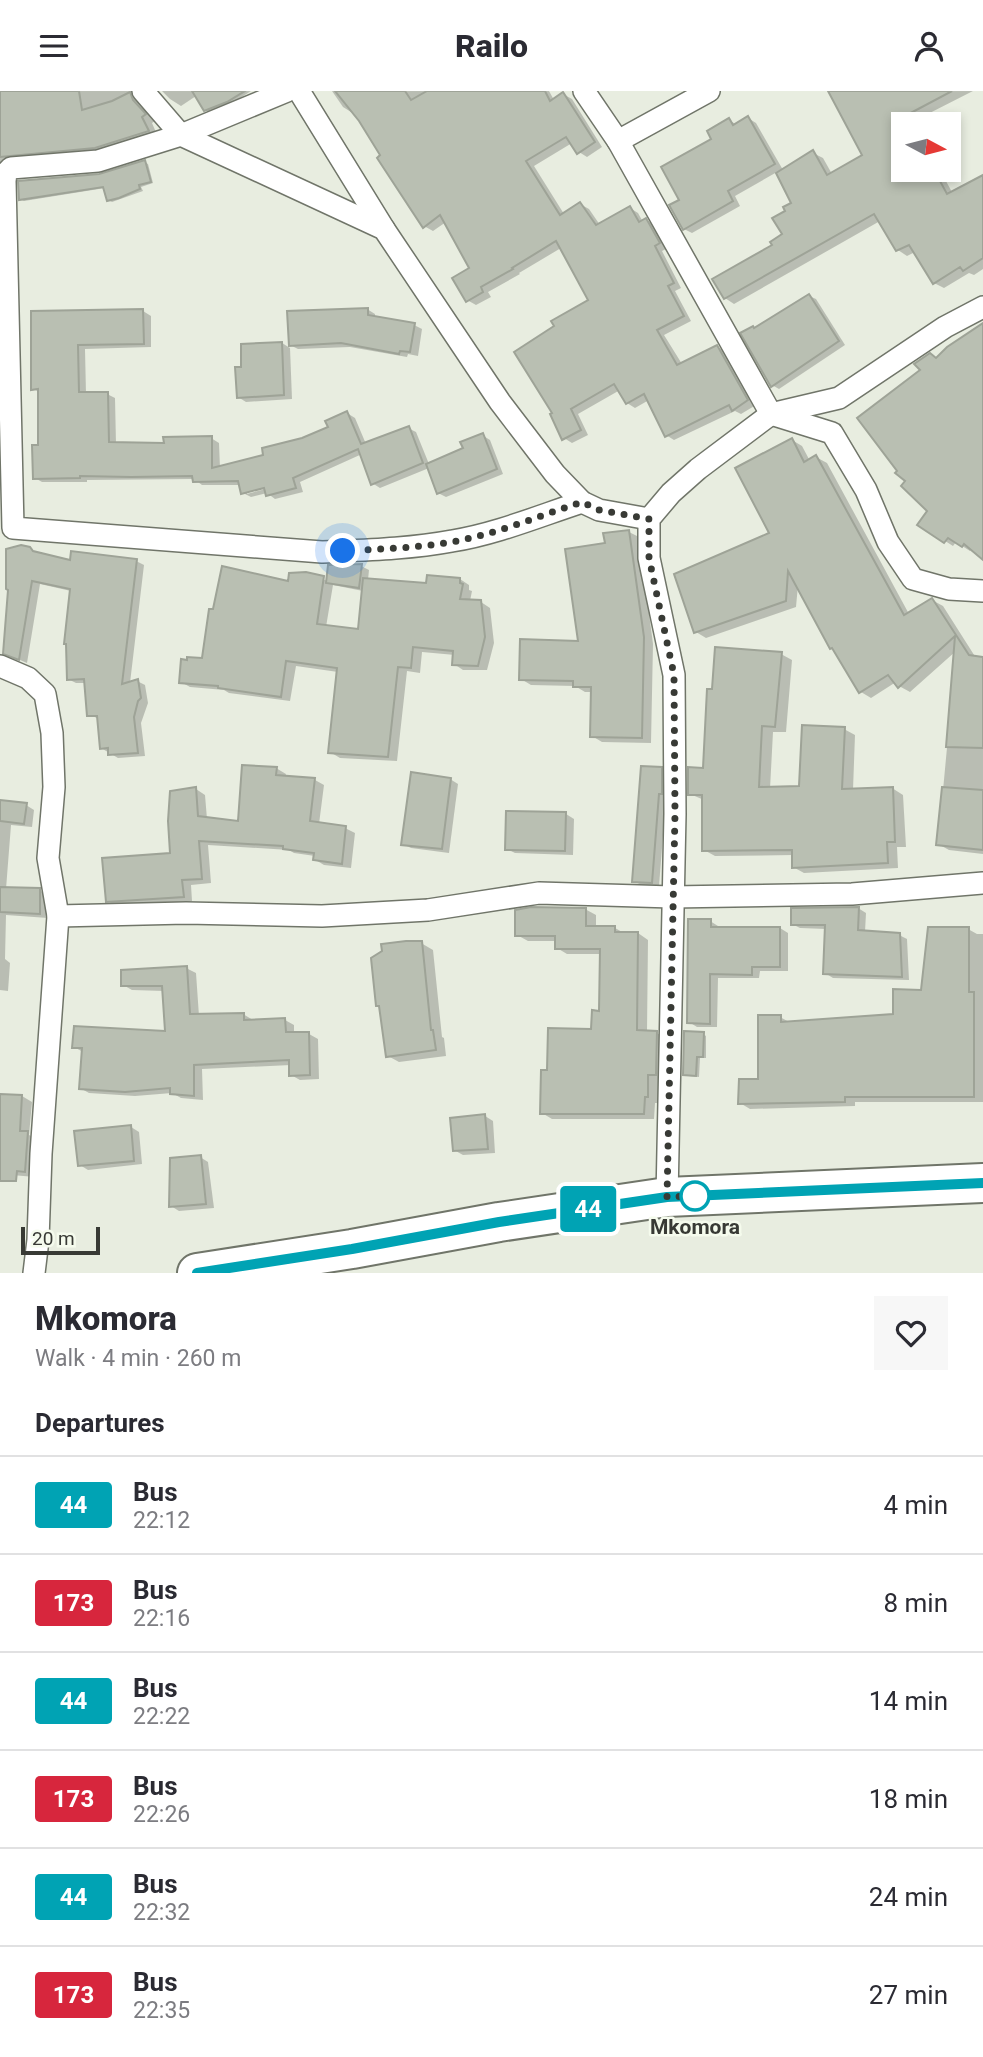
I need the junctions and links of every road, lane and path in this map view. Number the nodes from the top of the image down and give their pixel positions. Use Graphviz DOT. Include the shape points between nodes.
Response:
graph roads {
  1 [pos="143,91"];
  2 [pos="287,91"];
  3 [pos="299,91"];
  4 [pos="584,91"];
  5 [pos="709,91"];
  6 [pos="181,135"];
  7 [pos="618,141"];
  8 [pos="384,229"];
  9 [pos="983,307"];
  10 [pos="771,414"];
  11 [pos="582,502"];
  12 [pos="649,519"];
  13 [pos="983,591"];
  14 [pos="0,666"];
  15 [pos="983,883"];
  16 [pos="672,897"];
  17 [pos="58,916"];
  18 [pos="983,1183"];
  19 [pos="667,1197"];
  20 [pos="34,1273"];
  21 [pos="197,1273"];
  1 -- 6 [label="street"];
  2 -- 6 [label="street"];
  3 -- 8 [label="street"];
  4 -- 7 [label="street"];
  5 -- 7 [label="street"];
  6 -- 8 [label="street"];
  6 -- 11 [label="street" via="98,162 11,168 6,173 13,528 322,552 451,542"];
  7 -- 10 [label="street"];
  8 -- 11 [label="street" via="500,402"];
  9 -- 10 [label="street" via="839,398"];
  10 -- 12 [label="street" via="698,469"];
  10 -- 13 [label="street" via="832,433 866,489 888,542 913,579 949,589"];
  11 -- 12 [label="street" via="599,510"];
  12 -- 16 [label="street" via="649,558 674,675"];
  14 -- 17 [label="street" via="28,678 45,694 54,787 48,858"];
  15 -- 16 [label="street" via="852,894"];
  16 -- 17 [label="street" via="539,893 428,910 322,916"];
  16 -- 19 [label="street"];
  17 -- 20 [label="street"];
  18 -- 19 [label="highway"];
  19 -- 21 [label="highway"];
}
